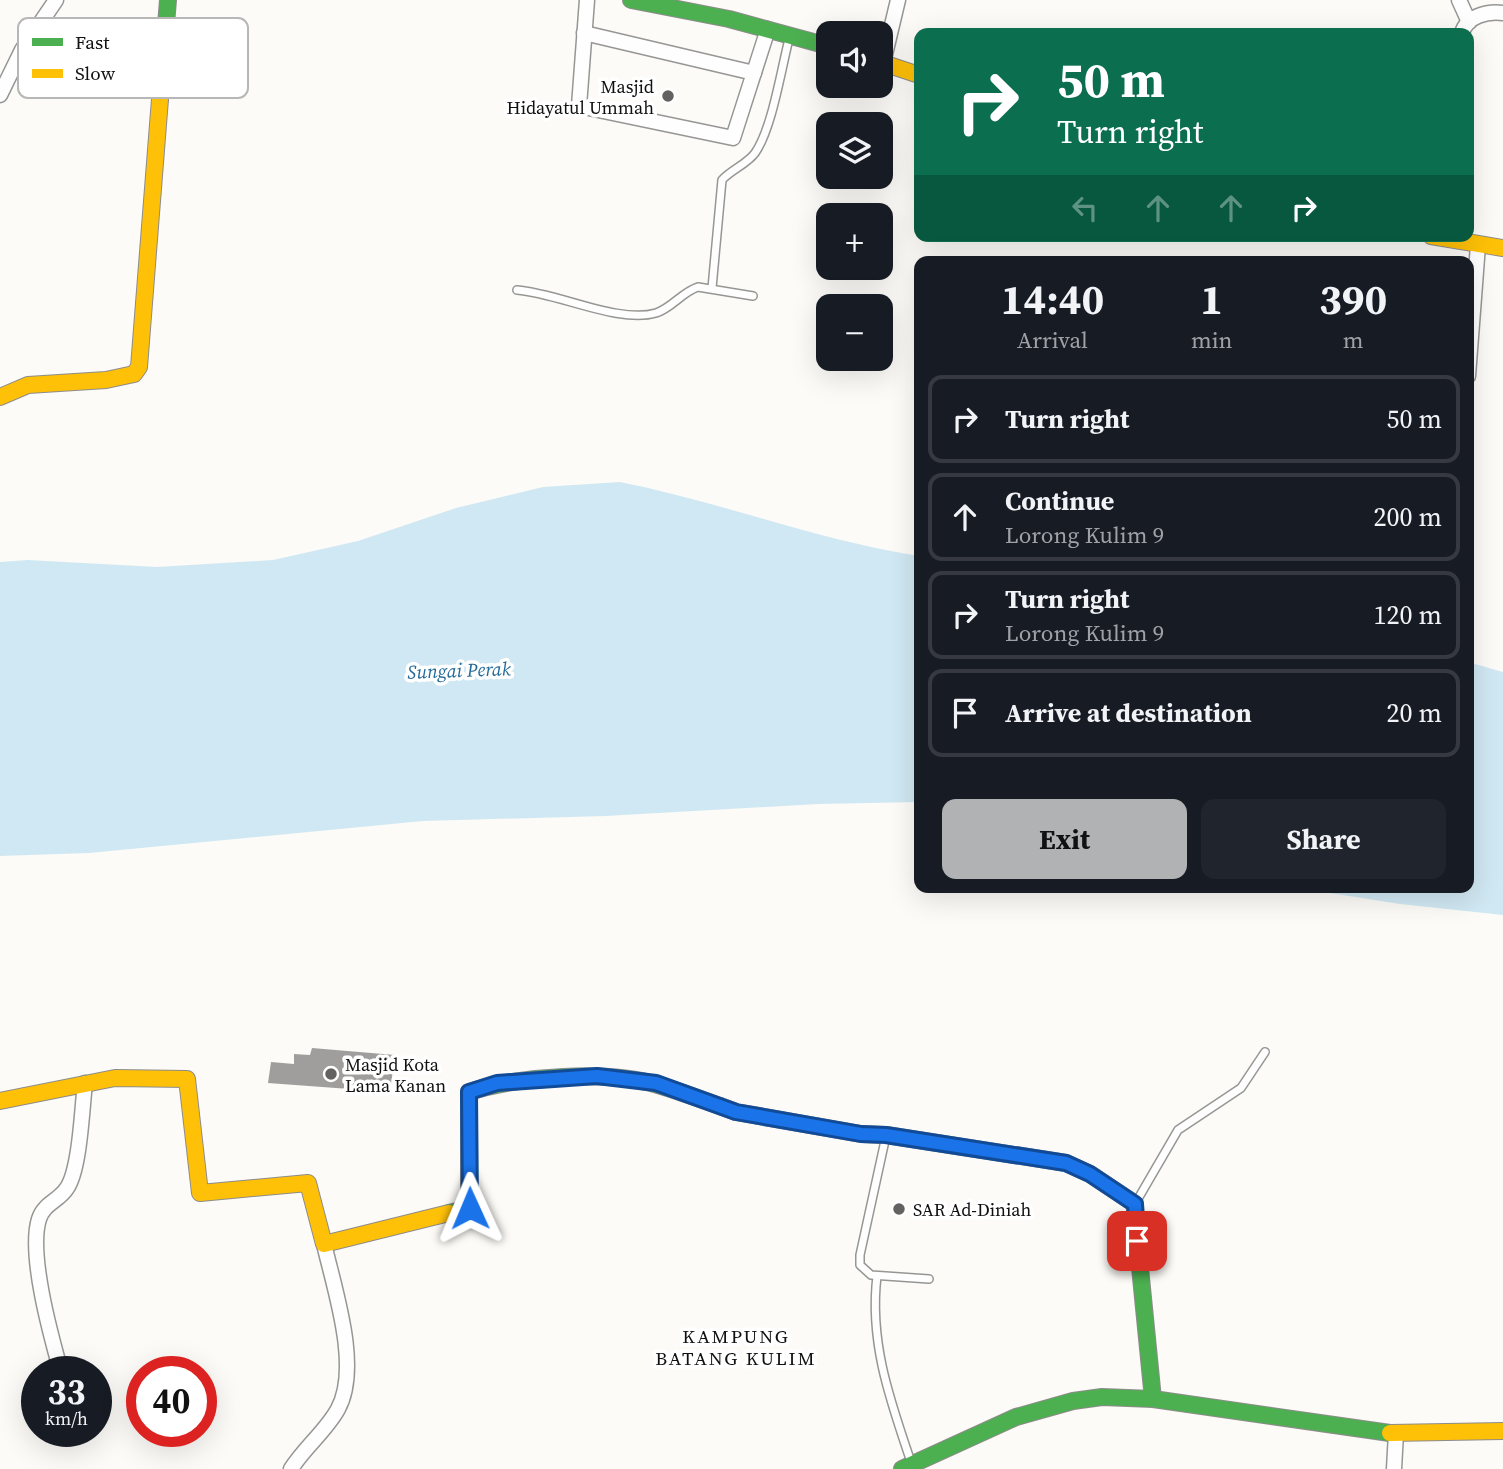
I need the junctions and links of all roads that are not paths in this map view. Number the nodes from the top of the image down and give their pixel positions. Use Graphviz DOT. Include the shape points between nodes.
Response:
graph roads {
  1 [pos="56,0"];
  2 [pos="168,0"];
  3 [pos="587,0"];
  4 [pos="631,0"];
  5 [pos="898,0"];
  6 [pos="1459,0"];
  7 [pos="665,3"];
  8 [pos="1503,13"];
  9 [pos="44,18"];
  10 [pos="167,18"];
  11 [pos="893,21"];
  12 [pos="1466,28"];
  13 [pos="768,29"];
  14 [pos="584,33"];
  15 [pos="790,35"];
  16 [pos="816,43"];
  17 [pos="18,58"];
  18 [pos="893,66"];
  19 [pos="754,73"];
  20 [pos="914,73"];
  21 [pos="0,95"];
  22 [pos="160,98"];
  23 [pos="1463,242"];
  24 [pos="1478,245"];
  25 [pos="1503,248"];
  26 [pos="712,288"];
  27 [pos="517,290"];
  28 [pos="753,296"];
  29 [pos="1474,297"];
  30 [pos="0,397"];
  31 [pos="1265,1052"];
  32 [pos="85,1083"];
  33 [pos="0,1101"];
  34 [pos="886,1135"];
  35 [pos="1135,1204"];
  36 [pos="324,1244"];
  37 [pos="877,1276"];
  38 [pos="929,1279"];
  39 [pos="57,1356"];
  40 [pos="1153,1399"];
  41 [pos="1503,1431"];
  42 [pos="1396,1433"];
  43 [pos="915,1465"];
  44 [pos="291,1469"];
  45 [pos="1394,1469"];
  1 -- 9 [label="street"];
  2 -- 10 [label="main road"];
  3 -- 14 [label="street"];
  4 -- 7 [label="main road"];
  5 -- 11 [label="street"];
  6 -- 12 [label="street"];
  7 -- 13 [label="main road"];
  8 -- 12 [label="street" via="1474,17"];
  13 -- 15 [label="main road"];
  13 -- 19 [label="street"];
  14 -- 19 [label="street"];
  14 -- 19 [label="street" via="579,106 733,138"];
  15 -- 16 [label="main road"];
  15 -- 26 [label="lane" via="763,136 754,155 722,180"];
  17 -- 21 [label="street"];
  18 -- 20 [label="main road"];
  22 -- 30 [label="main road" via="139,367 134,374 106,380 28,385"];
  23 -- 24 [label="main road"];
  24 -- 25 [label="main road"];
  24 -- 29 [label="street"];
  26 -- 27 [label="lane" via="691,289 657,313 639,315 615,314 561,297"];
  26 -- 28 [label="lane"];
  31 -- 35 [label="lane" via="1241,1088 1178,1130"];
  32 -- 33 [label="main road"];
  32 -- 36 [label="main road" via="152,1075 187,1079 200,1193 308,1183"];
  32 -- 39 [label="street" via="74,1173 66,1189 43,1208 38,1222 36,1258"];
  34 -- 35 [label="main road" via="1066,1163"];
  34 -- 36 [label="main road" via="736,1112 656,1083 597,1076 497,1083 469,1092 470,1208"];
  34 -- 37 [label="lane" via="860,1255 864,1271"];
  35 -- 40 [label="main road"];
  36 -- 44 [label="street" via="342,1321 344,1392 338,1409"];
  37 -- 38 [label="lane"];
  37 -- 43 [label="lane" via="876,1338 885,1387"];
  40 -- 42 [label="main road"];
  40 -- 43 [label="main road" via="1102,1397 1048,1407 999,1424"];
  41 -- 42 [label="main road"];
  42 -- 45 [label="street"];
}
